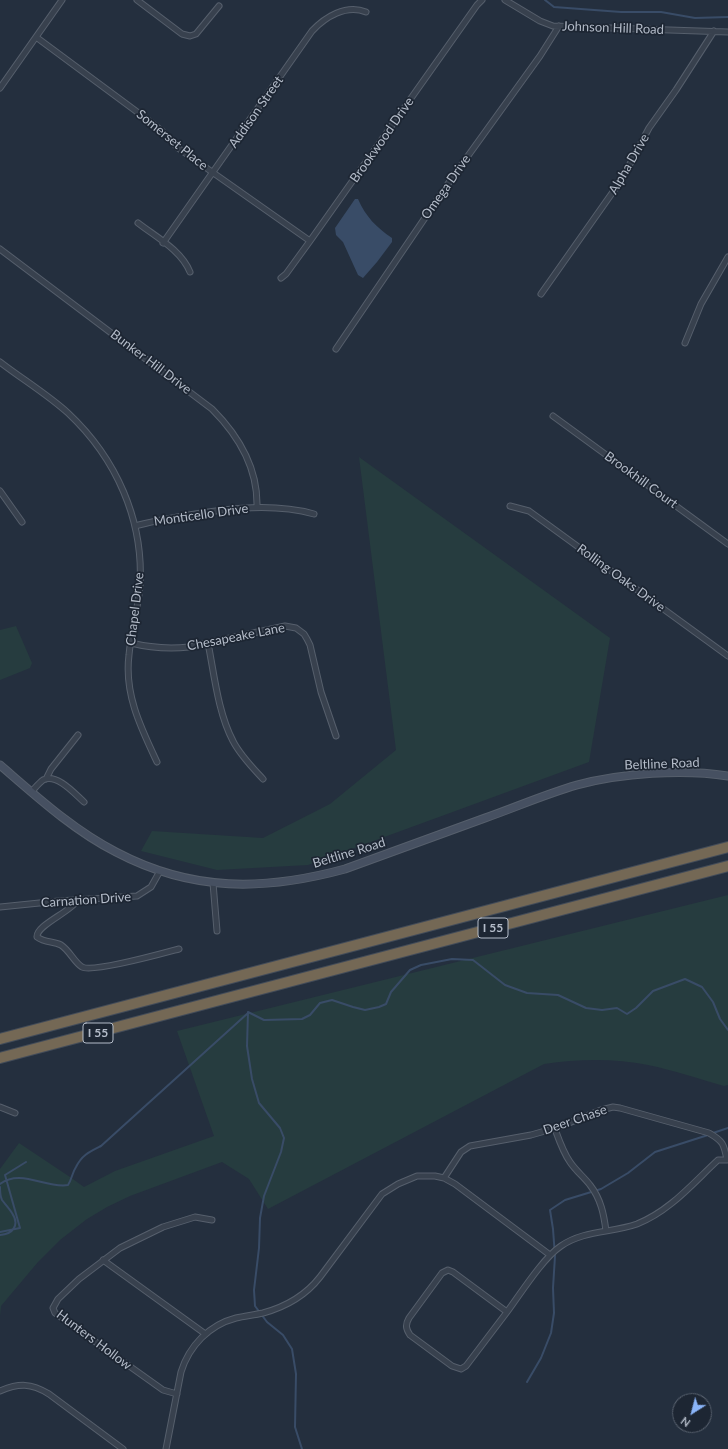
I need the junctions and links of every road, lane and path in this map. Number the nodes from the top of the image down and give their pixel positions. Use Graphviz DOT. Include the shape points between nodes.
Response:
graph roads {
  1 [pos="62,0"];
  2 [pos="136,0"];
  3 [pos="482,0"];
  4 [pos="505,0"];
  5 [pos="219,6"];
  6 [pos="366,12"];
  7 [pos="559,26"];
  8 [pos="714,31"];
  9 [pos="728,32"];
  10 [pos="36,37"];
  11 [pos="0,88"];
  12 [pos="213,173"];
  13 [pos="138,223"];
  14 [pos="310,242"];
  15 [pos="163,243"];
  16 [pos="0,248"];
  17 [pos="728,258"];
  18 [pos="190,272"];
  19 [pos="280,278"];
  20 [pos="541,294"];
  21 [pos="685,343"];
  22 [pos="336,349"];
  23 [pos="0,362"];
  24 [pos="553,416"];
  25 [pos="0,491"];
  26 [pos="510,506"];
  27 [pos="257,507"];
  28 [pos="314,514"];
  29 [pos="22,522"];
  30 [pos="135,526"];
  31 [pos="728,544"];
  32 [pos="131,643"];
  33 [pos="208,643"];
  34 [pos="728,656"];
  35 [pos="78,735"];
  36 [pos="336,736"];
  37 [pos="157,762"];
  38 [pos="0,765"];
  39 [pos="728,776"];
  40 [pos="46,779"];
  41 [pos="263,779"];
  42 [pos="31,792"];
  43 [pos="84,802"];
  44 [pos="728,847"];
  45 [pos="728,866"];
  46 [pos="160,871"];
  47 [pos="213,883"];
  48 [pos="78,899"];
  49 [pos="0,907"];
  50 [pos="217,931"];
  51 [pos="179,949"];
  52 [pos="0,1039"];
  53 [pos="0,1058"];
  54 [pos="0,1107"];
  55 [pos="15,1113"];
  56 [pos="555,1129"];
  57 [pos="728,1160"];
  58 [pos="444,1178"];
  59 [pos="212,1220"];
  60 [pos="606,1231"];
  61 [pos="550,1255"];
  62 [pos="103,1260"];
  63 [pos="507,1312"];
  64 [pos="204,1334"];
  65 [pos="0,1391"];
  66 [pos="177,1394"];
  67 [pos="123,1449"];
  68 [pos="166,1449"];
  1 -- 10 [label="street"];
  2 -- 5 [label="street" via="182,34 190,36 196,34"];
  3 -- 14 [label="street, Brookwood Drive"];
  4 -- 7 [label="street, Johnson Hill Road" via="540,21"];
  6 -- 12 [label="street, Addison Street" via="351,9 342,12 321,22 312,31"];
  7 -- 8 [label="street, Johnson Hill Road"];
  7 -- 22 [label="street, Omega Drive"];
  8 -- 9 [label="street, Johnson Hill Road"];
  8 -- 20 [label="street, Alpha Drive" via="649,128 622,179"];
  10 -- 11 [label="street"];
  10 -- 12 [label="street, Somerset Place" via="148,120 178,148"];
  12 -- 14 [label="street, Somerset Place"];
  12 -- 15 [label="street, Addison Street"];
  13 -- 15 [label="street"];
  14 -- 19 [label="street, Brookwood Drive" via="286,274"];
  15 -- 18 [label="street" via="186,261"];
  16 -- 27 [label="street, Bunker Hill Drive" via="150,361 222,419 240,442 247,456 256,484"];
  17 -- 21 [label="street" via="701,304"];
  23 -- 30 [label="street, Chapel Drive" via="67,413 93,440 122,487"];
  24 -- 31 [label="street, Brookhill Court"];
  25 -- 29 [label="street"];
  26 -- 34 [label="street, Rolling Oaks Drive" via="529,511"];
  27 -- 28 [label="street, Monticello Drive" via="297,509"];
  27 -- 30 [label="street, Monticello Drive" via="170,517"];
  30 -- 32 [label="street, Chapel Drive" via="139,549 140,585"];
  32 -- 33 [label="street, Chesapeake Lane" via="174,648"];
  32 -- 37 [label="street, Chapel Drive" via="128,671 132,700 141,728"];
  33 -- 36 [label="street, Chesapeake Lane" via="285,626 300,631 310,645 321,692"];
  33 -- 41 [label="street" via="228,732 240,753"];
  35 -- 40 [label="street"];
  38 -- 42 [label="main road, Beltline Road"];
  39 -- 47 [label="main road, Beltline Road" via="660,774 596,781 577,785 322,875 254,885"];
  40 -- 42 [label="street"];
  40 -- 43 [label="street" via="61,782"];
  42 -- 46 [label="main road, Beltline Road" via="104,845"];
  44 -- 52 [label="highway, I 55"];
  45 -- 53 [label="highway, I 55"];
  46 -- 47 [label="main road, Beltline Road"];
  46 -- 48 [label="street, Carnation Drive" via="151,886 137,896"];
  47 -- 50 [label="street"];
  48 -- 49 [label="street, Carnation Drive"];
  48 -- 51 [label="street" via="72,908 39,930 37,937 68,950 83,968 110,966"];
  54 -- 55 [label="street"];
  56 -- 57 [label="street, Deer Chase" via="601,1110 620,1108 709,1133 724,1144"];
  56 -- 58 [label="street, Deer Chase" via="470,1146 461,1152"];
  56 -- 60 [label="street" via="570,1162 597,1196"];
  57 -- 60 [label="street" via="718,1160 672,1203 650,1218 626,1228"];
  58 -- 61 [label="street"];
  58 -- 64 [label="street" via="417,1176 382,1194 309,1290 281,1306 225,1322"];
  59 -- 62 [label="street, Hunters Hollow" via="195,1217 163,1227 120,1248"];
  60 -- 61 [label="street" via="577,1237 559,1246"];
  61 -- 63 [label="street"];
  62 -- 64 [label="street"];
  62 -- 66 [label="street, Hunters Hollow" via="58,1299 53,1308 55,1313 163,1390"];
  63 -- 63 [label="street" via="466,1366 461,1369 452,1366 410,1335 406,1329 406,1322 444,1271 453,1272"];
  64 -- 66 [label="street" via="185,1360"];
  65 -- 67 [label="street" via="19,1385 38,1388"];
  66 -- 68 [label="street"];
}
